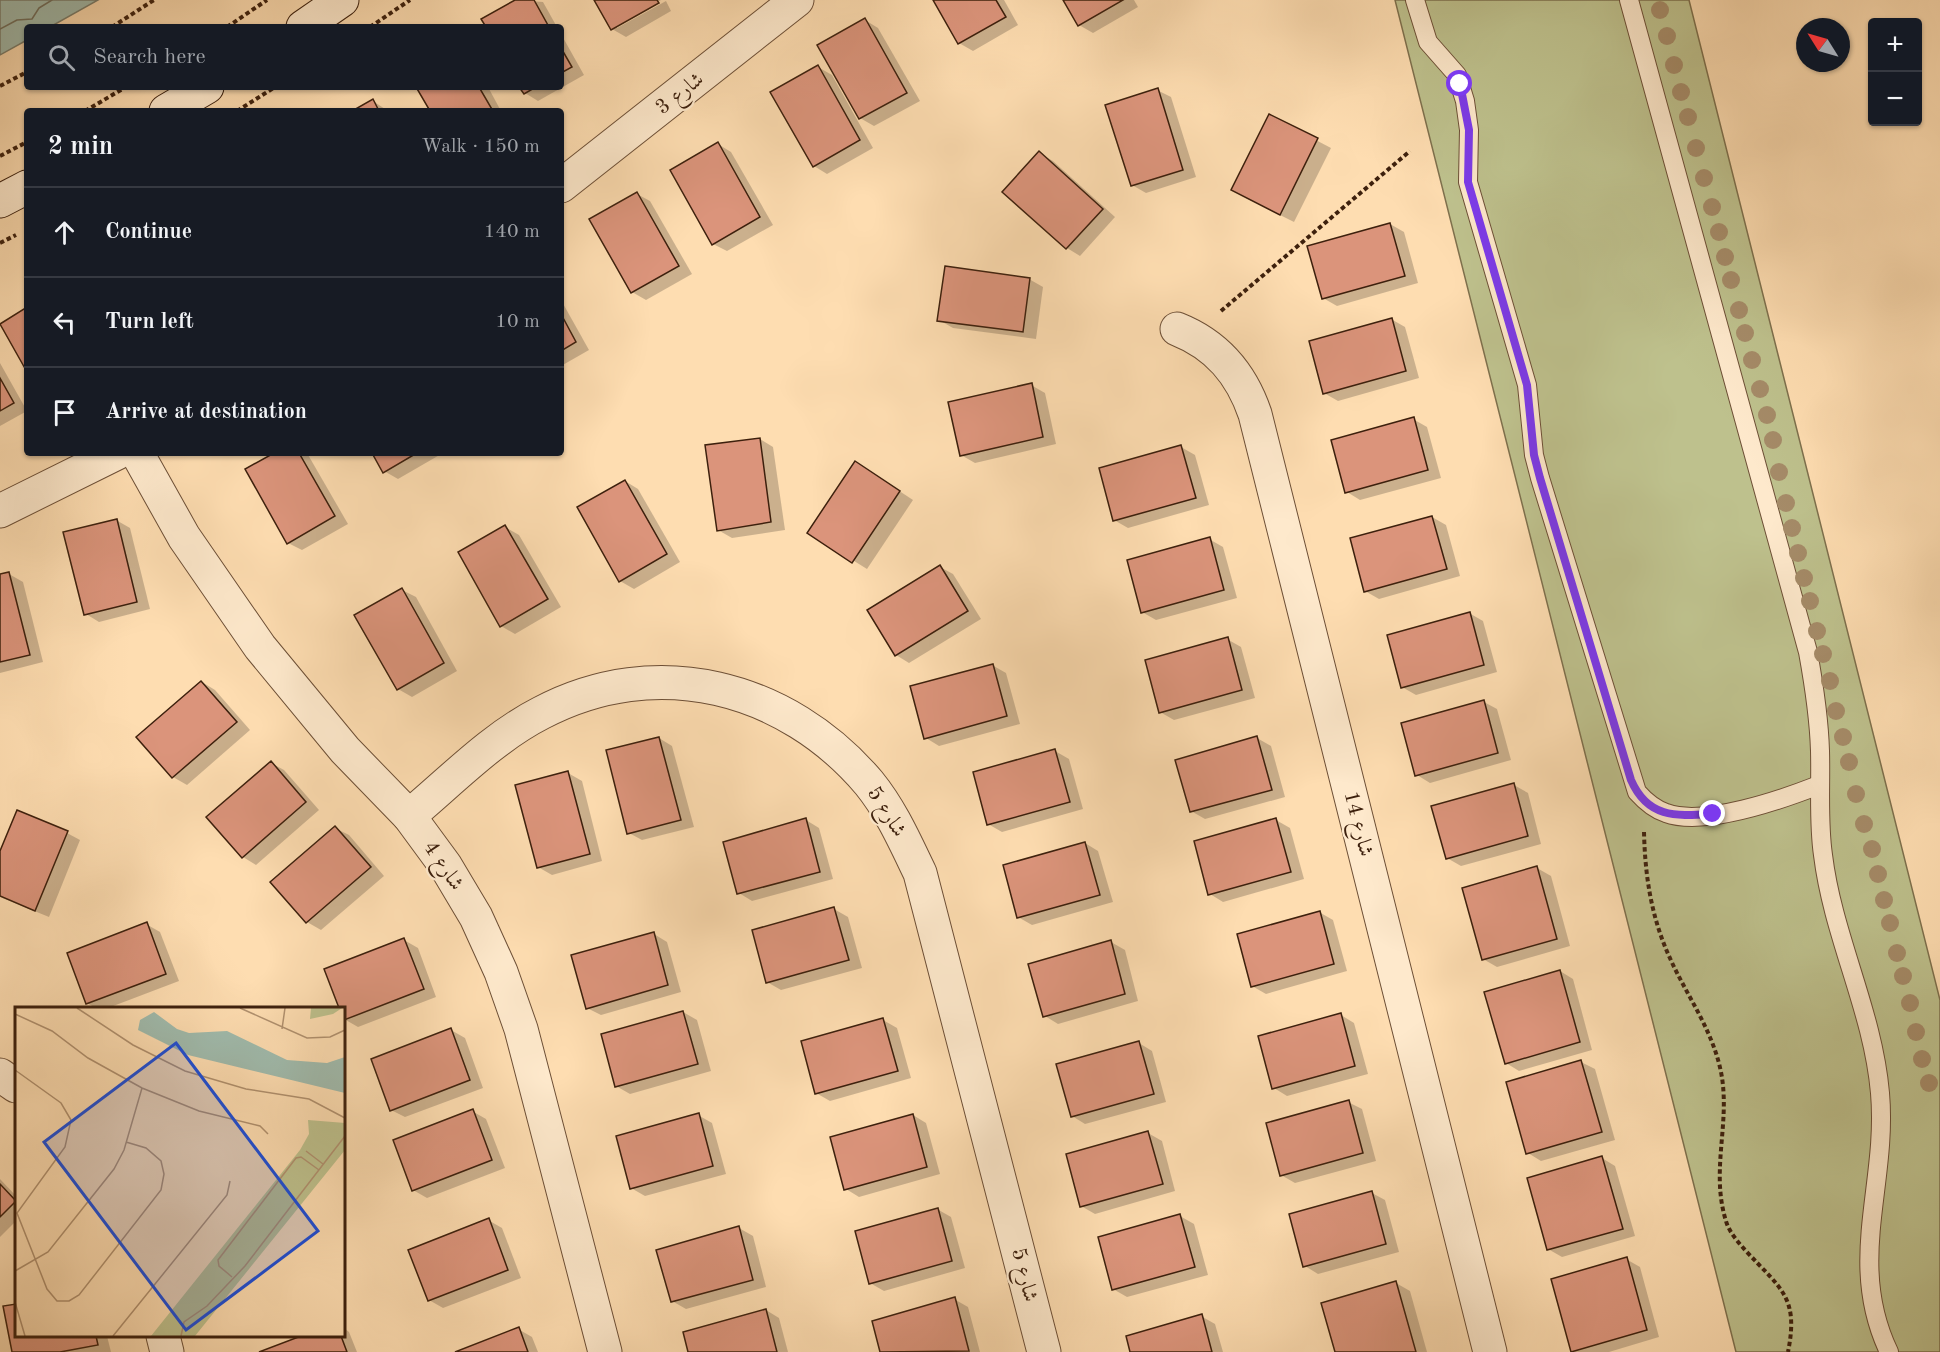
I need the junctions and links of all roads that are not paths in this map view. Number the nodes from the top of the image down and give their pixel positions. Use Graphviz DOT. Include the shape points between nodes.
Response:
graph roads {
  1 [pos="342,0"];
  2 [pos="797,0"];
  3 [pos="1415,0"];
  4 [pos="1629,0"];
  5 [pos="307,24"];
  6 [pos="202,90"];
  7 [pos="171,108"];
  8 [pos="564,184"];
  9 [pos="24,189"];
  10 [pos="0,201"];
  11 [pos="1185,332"];
  12 [pos="111,456"];
  13 [pos="139,456"];
  14 [pos="0,511"];
  15 [pos="1819,785"];
  16 [pos="409,816"];
  17 [pos="0,1075"];
  18 [pos="15,1085"];
  19 [pos="163,1337"];
  20 [pos="167,1352"];
  21 [pos="605,1352"];
  22 [pos="1044,1352"];
  23 [pos="1490,1352"];
  24 [pos="1889,1352"];
  1 -- 5 [label="street"];
  2 -- 8 [label="street, شارع 3"];
  3 -- 15 [label="lane" via="1428,42 1452,68 1462,92 1469,130 1468,182 1527,385 1534,455 1631,780 1646,802 1668,814 1713,814 1783,799"];
  4 -- 15 [label="lane" via="1808,652 1817,702"];
  6 -- 7 [label="street"];
  9 -- 10 [label="street"];
  11 -- 23 [label="street, شارع 14" via="1222,356 1247,392 1255,414"];
  12 -- 14 [label="street"];
  13 -- 16 [label="street, شارع 4" via="184,537 260,648 345,750"];
  15 -- 24 [label="lane" via="1823,855 1832,905 1869,1026 1880,1093 1882,1128 1868,1271 1877,1327"];
  16 -- 21 [label="street, شارع 4" via="476,917 501,972 521,1029"];
  16 -- 22 [label="street, شارع 5" via="499,741 541,713 591,693 645,684 703,684 755,698 803,723 839,751 870,784 895,821 920,873"];
  17 -- 18 [label="street"];
  19 -- 20 [label="street"];
}
